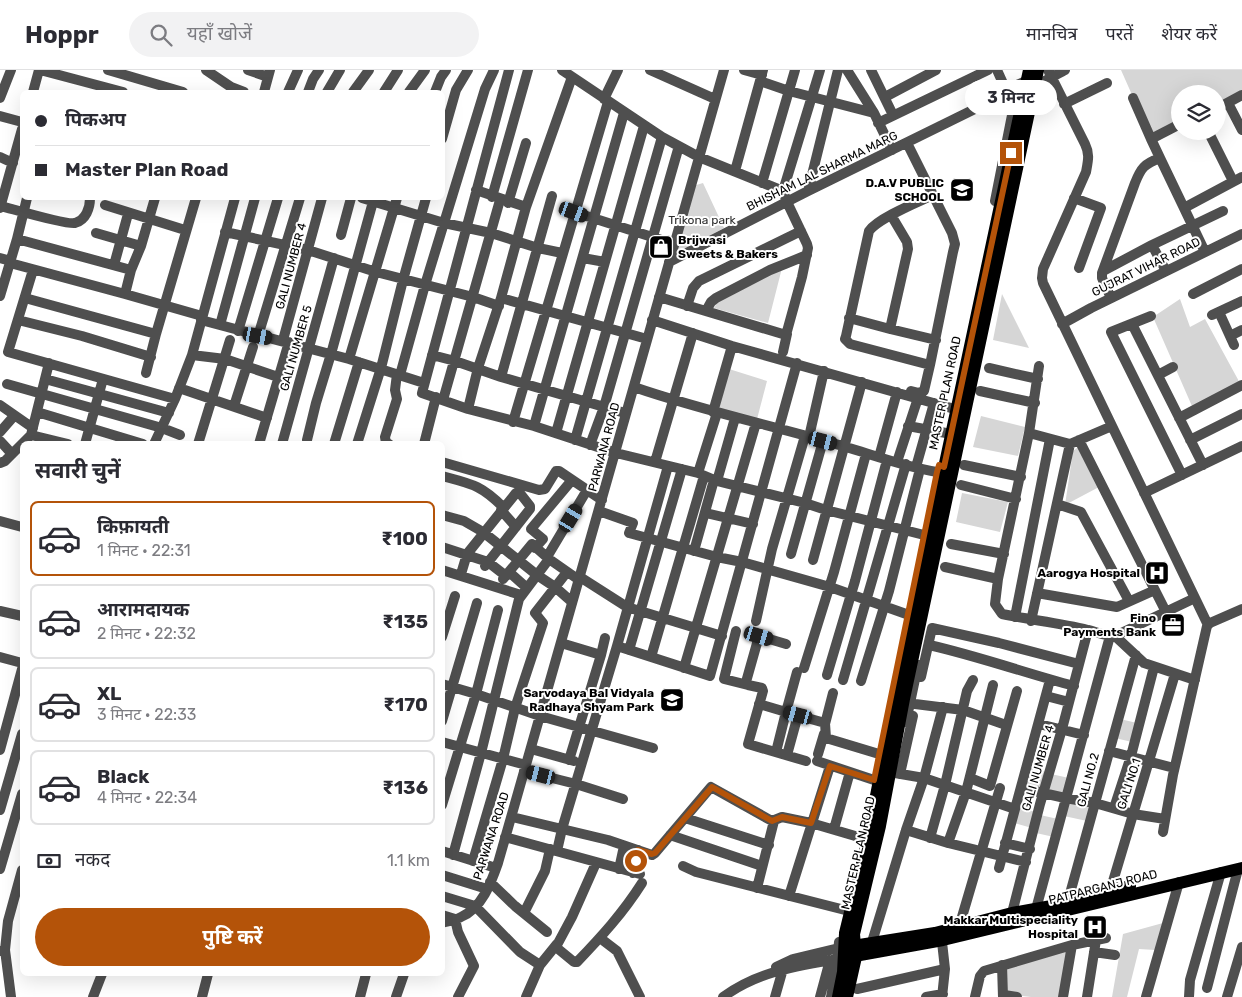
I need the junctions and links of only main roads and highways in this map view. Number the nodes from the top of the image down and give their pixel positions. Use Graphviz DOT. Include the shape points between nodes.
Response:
graph roads {
  1 [pos="1033,80"];
  2 [pos="1241,865"];
  3 [pos="1109,896"];
  4 [pos="1067,907"];
  5 [pos="942,936"];
  6 [pos="845,952"];
  7 [pos="852,993"];
  8 [pos="838,997"];
  1 -- 6 [label="main road, MASTER PLAN ROAD" via="940,468 866,847 845,933"];
  1 -- 6 [label="main road, MASTER PLAN ROAD" via="880,826 854,934"];
  2 -- 3 [label="main road"];
  2 -- 3 [label="main road, PATPARGANJ ROAD"];
  3 -- 4 [label="main road"];
  4 -- 5 [label="main road, PATPARGANJ ROAD"];
  4 -- 5 [label="main road" via="1012,913 959,927"];
  5 -- 6 [label="main road, PATPARGANJ ROAD"];
  5 -- 6 [label="main road" via="872,942"];
  6 -- 7 [label="main road, MASTER PLAN ROAD"];
  6 -- 8 [label="main road"];
}
